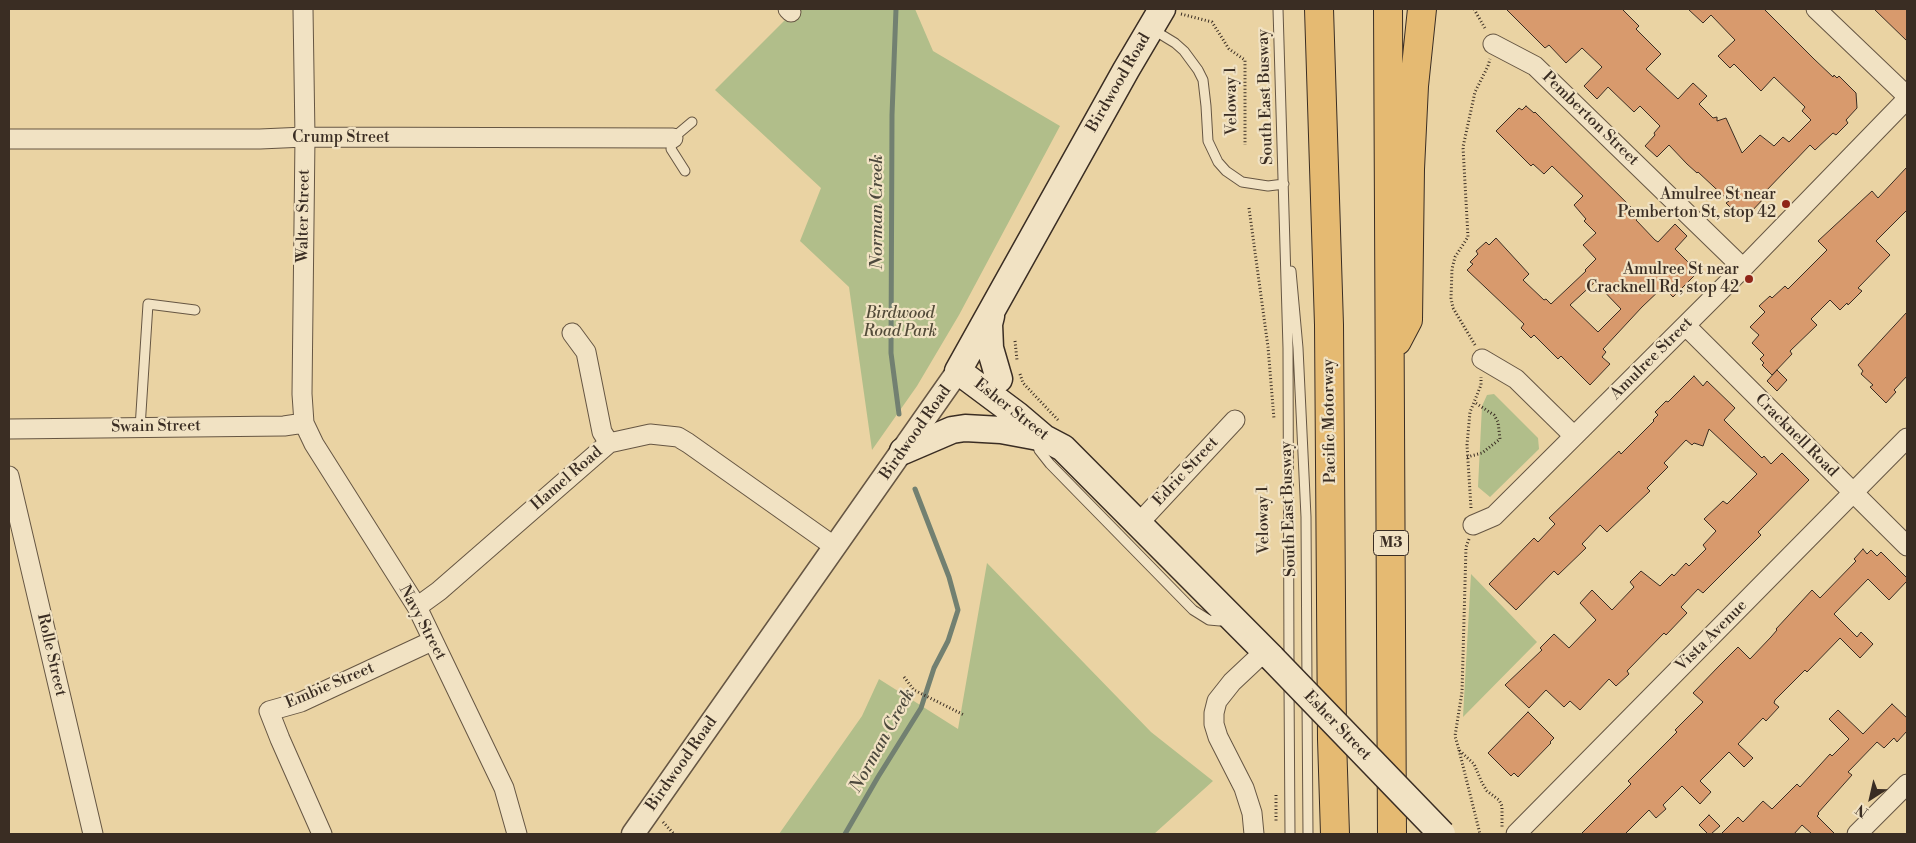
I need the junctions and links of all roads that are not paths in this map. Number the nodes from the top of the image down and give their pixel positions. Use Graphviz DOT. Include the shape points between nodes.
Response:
graph roads {
  1 [pos="303,9"];
  2 [pos="1278,9"];
  3 [pos="1318,9"];
  4 [pos="1388,9"];
  5 [pos="1422,9"];
  6 [pos="1816,9"];
  7 [pos="1163,16"];
  8 [pos="1493,44"];
  9 [pos="1907,98"];
  10 [pos="692,122"];
  11 [pos="305,137"];
  12 [pos="673,138"];
  13 [pos="9,139"];
  14 [pos="685,171"];
  15 [pos="1284,184"];
  16 [pos="1743,268"];
  17 [pos="195,310"];
  18 [pos="992,311"];
  19 [pos="1686,326"];
  20 [pos="572,333"];
  21 [pos="1389,356"];
  22 [pos="1482,359"];
  23 [pos="962,364"];
  24 [pos="999,378"];
  25 [pos="1235,420"];
  26 [pos="304,423"];
  27 [pos="9,428"];
  28 [pos="140,428"];
  29 [pos="927,429"];
  30 [pos="1574,436"];
  31 [pos="1907,438"];
  32 [pos="1048,441"];
  33 [pos="609,443"];
  34 [pos="903,450"];
  35 [pos="9,476"];
  36 [pos="1853,493"];
  37 [pos="1138,524"];
  38 [pos="1473,525"];
  39 [pos="835,546"];
  40 [pos="1907,546"];
  41 [pos="417,607"];
  42 [pos="1233,617"];
  43 [pos="432,641"];
  44 [pos="1268,654"];
  45 [pos="1907,784"];
  46 [pos="93,834"];
  47 [pos="322,834"];
  48 [pos="517,834"];
  49 [pos="633,834"];
  50 [pos="1254,834"];
  51 [pos="1290,834"];
  52 [pos="1308,834"];
  53 [pos="1335,834"];
  54 [pos="1392,834"];
  55 [pos="1442,834"];
  56 [pos="1511,834"];
  57 [pos="1857,834"];
  1 -- 11 [label="street, Walter Street"];
  2 -- 15 [label="lane, South East Busway"];
  3 -- 53 [label="highway, Pacific Motorway" via="1329,325"];
  4 -- 21 [label="highway, M3"];
  5 -- 21 [label="highway" via="1410,169 1408,320"];
  6 -- 9 [label="street"];
  7 -- 15 [label="lane, South East Busway" via="1175,43 1198,70 1202,80 1208,141 1218,162 1242,182 1268,186"];
  7 -- 18 [label="main road, Birdwood Road"];
  8 -- 16 [label="street, Pemberton Street" via="1535,66"];
  9 -- 16 [label="street, Amulree Street"];
  10 -- 12 [label="lane"];
  11 -- 12 [label="street, Crump Street"];
  11 -- 13 [label="street, Crump Street"];
  11 -- 26 [label="street, Walter Street"];
  12 -- 14 [label="lane" via="671,149"];
  15 -- 51 [label="lane, South East Busway"];
  15 -- 52 [label="lane, South East Busway" via="1298,348 1306,517"];
  16 -- 19 [label="street, Amulree Street"];
  17 -- 28 [label="lane" via="148,304"];
  18 -- 23 [label="main road, Birdwood Road"];
  18 -- 24 [label="main road" via="990,348"];
  19 -- 30 [label="street, Amulree Street"];
  19 -- 36 [label="street, Cracknell Road"];
  20 -- 33 [label="street" via="586,352 602,432"];
  21 -- 54 [label="highway, M3"];
  22 -- 30 [label="street" via="1516,379"];
  23 -- 24 [label="main road, Esher Street"];
  23 -- 29 [label="street, Birdwood Road"];
  23 -- 32 [label="main road, Esher Street"];
  24 -- 32 [label="main road, Esher Street" via="1052,428"];
  25 -- 37 [label="street, Edric Street"];
  26 -- 28 [label="street, Swain Street"];
  26 -- 41 [label="street, Navy Street"];
  27 -- 28 [label="street, Swain Street"];
  29 -- 32 [label="main road" via="973,427"];
  29 -- 34 [label="main road"];
  30 -- 38 [label="street, Amulree Street" via="1494,516"];
  31 -- 36 [label="street, Vista Avenue"];
  32 -- 37 [label="main road, Esher Street"];
  32 -- 42 [label="lane, Esher Street" via="1039,450 1050,464 1193,610 1209,620"];
  33 -- 39 [label="street, Hamel Road" via="650,434 678,437"];
  33 -- 41 [label="street, Hamel Road"];
  34 -- 39 [label="street, Birdwood Road"];
  35 -- 46 [label="street, Rolle Street"];
  36 -- 40 [label="street, Cracknell Road"];
  36 -- 56 [label="street, Vista Avenue"];
  37 -- 42 [label="main road, Esher Street"];
  39 -- 49 [label="street, Birdwood Road"];
  41 -- 43 [label="street, Navy Street"];
  42 -- 44 [label="main road, Esher Street"];
  43 -- 47 [label="street, Embie Street" via="301,702 269,711"];
  43 -- 48 [label="street, Navy Street" via="504,788"];
  44 -- 50 [label="street" via="1232,682 1217,700 1214,713 1218,737 1244,788 1252,813"];
  44 -- 55 [label="main road, Esher Street, bridge"];
  45 -- 57 [label="street"];
}
